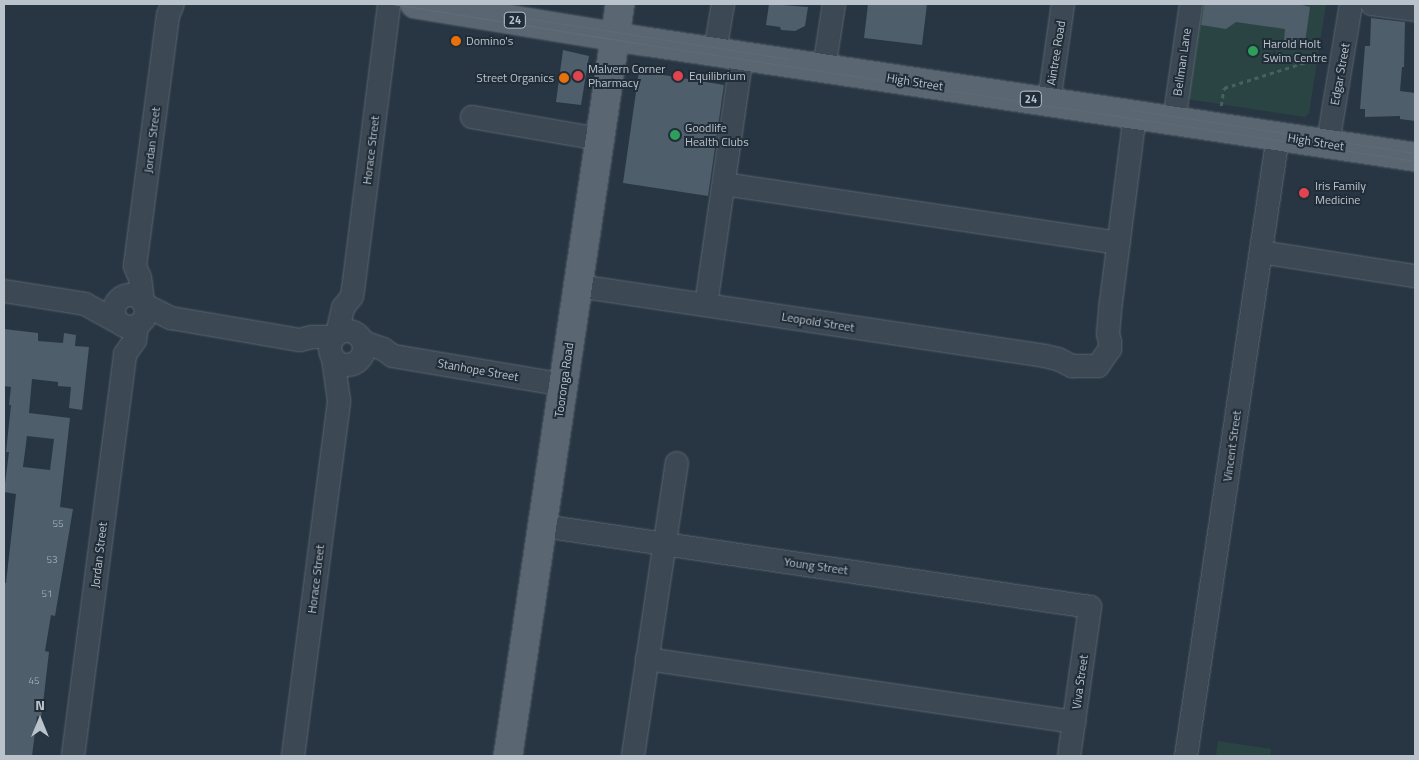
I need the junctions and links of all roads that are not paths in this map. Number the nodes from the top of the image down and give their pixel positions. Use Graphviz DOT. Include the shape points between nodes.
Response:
graph roads {
  1 [pos="389,4"];
  2 [pos="416,4"];
  3 [pos="620,4"];
  4 [pos="723,4"];
  5 [pos="834,4"];
  6 [pos="1063,4"];
  7 [pos="1191,4"];
  8 [pos="1351,4"];
  9 [pos="1372,4"];
  10 [pos="169,7"];
  11 [pos="1415,10"];
  12 [pos="615,36"];
  13 [pos="715,51"];
  14 [pos="742,55"];
  15 [pos="824,68"];
  16 [pos="1049,102"];
  17 [pos="1135,114"];
  18 [pos="472,117"];
  19 [pos="1174,120"];
  20 [pos="1278,136"];
  21 [pos="600,139"];
  22 [pos="1328,143"];
  23 [pos="1415,157"];
  24 [pos="724,184"];
  25 [pos="1119,243"];
  26 [pos="1261,252"];
  27 [pos="1415,276"];
  28 [pos="578,286"];
  29 [pos="4,291"];
  30 [pos="352,296"];
  31 [pos="706,305"];
  32 [pos="130,312"];
  33 [pos="334,346"];
  34 [pos="359,351"];
  35 [pos="564,385"];
  36 [pos="339,402"];
  37 [pos="677,463"];
  38 [pos="543,526"];
  39 [pos="665,544"];
  40 [pos="1090,607"];
  41 [pos="647,659"];
  42 [pos="1074,722"];
  43 [pos="73,756"];
  44 [pos="293,756"];
  45 [pos="509,756"];
  46 [pos="633,756"];
  47 [pos="1069,756"];
  48 [pos="1186,756"];
  1 -- 30 [label="street, Horace Street"];
  2 -- 12 [label="main road, High Street / 24"];
  3 -- 12 [label="main road, Tooronga Road"];
  4 -- 13 [label="street"];
  5 -- 15 [label="street"];
  6 -- 16 [label="street, Aintree Road"];
  7 -- 19 [label="street, Bellman Lane"];
  8 -- 22 [label="street, Edgar Street"];
  9 -- 11 [label="street"];
  10 -- 32 [label="street, Jordan Street" via="135,266 140,278"];
  12 -- 13 [label="main road, High Street / 24"];
  12 -- 21 [label="main road, Tooronga Road"];
  13 -- 14 [label="main road, High Street / 24"];
  14 -- 15 [label="main road, High Street / 24"];
  14 -- 24 [label="street"];
  15 -- 16 [label="main road, High Street / 24"];
  16 -- 17 [label="main road, High Street / 24"];
  17 -- 19 [label="main road, High Street / 24"];
  17 -- 25 [label="street, Leopold Street"];
  18 -- 21 [label="street"];
  19 -- 20 [label="main road, High Street / 24"];
  20 -- 22 [label="main road, High Street / 24"];
  20 -- 26 [label="street, Vincent Street"];
  21 -- 28 [label="main road, Tooronga Road"];
  22 -- 23 [label="main road, High Street / 24"];
  24 -- 25 [label="street"];
  24 -- 31 [label="street"];
  25 -- 31 [label="street, Leopold Street" via="1108,334 1095,360 1058,359"];
  26 -- 27 [label="street"];
  26 -- 48 [label="street, Vincent Street"];
  28 -- 31 [label="street, Leopold Street"];
  28 -- 35 [label="main road, Tooronga Road"];
  29 -- 32 [label="street" via="85,304 100,300"];
  30 -- 33 [label="street, Horace Street" via="343,308"];
  30 -- 34 [label="street, Horace Street" via="357,310"];
  32 -- 33 [label="street" via="300,340 312,337"];
  32 -- 43 [label="street, Jordan Street" via="135,340 125,354"];
  33 -- 34 [label="street" via="349,332"];
  33 -- 34 [label="street" via="343,365"];
  33 -- 36 [label="street, Horace Street"];
  34 -- 35 [label="street, Stanhope Street" via="382,349 393,356"];
  34 -- 36 [label="street, Horace Street"];
  35 -- 38 [label="main road, Tooronga Road"];
  36 -- 44 [label="street, Horace Street"];
  37 -- 39 [label="street"];
  38 -- 39 [label="street, Young Street"];
  38 -- 45 [label="main road, Tooronga Road"];
  39 -- 40 [label="street, Young Street"];
  39 -- 41 [label="street"];
  40 -- 42 [label="street, Viva Street"];
  41 -- 42 [label="street"];
  41 -- 46 [label="street"];
  42 -- 47 [label="street, Viva Street"];
}
